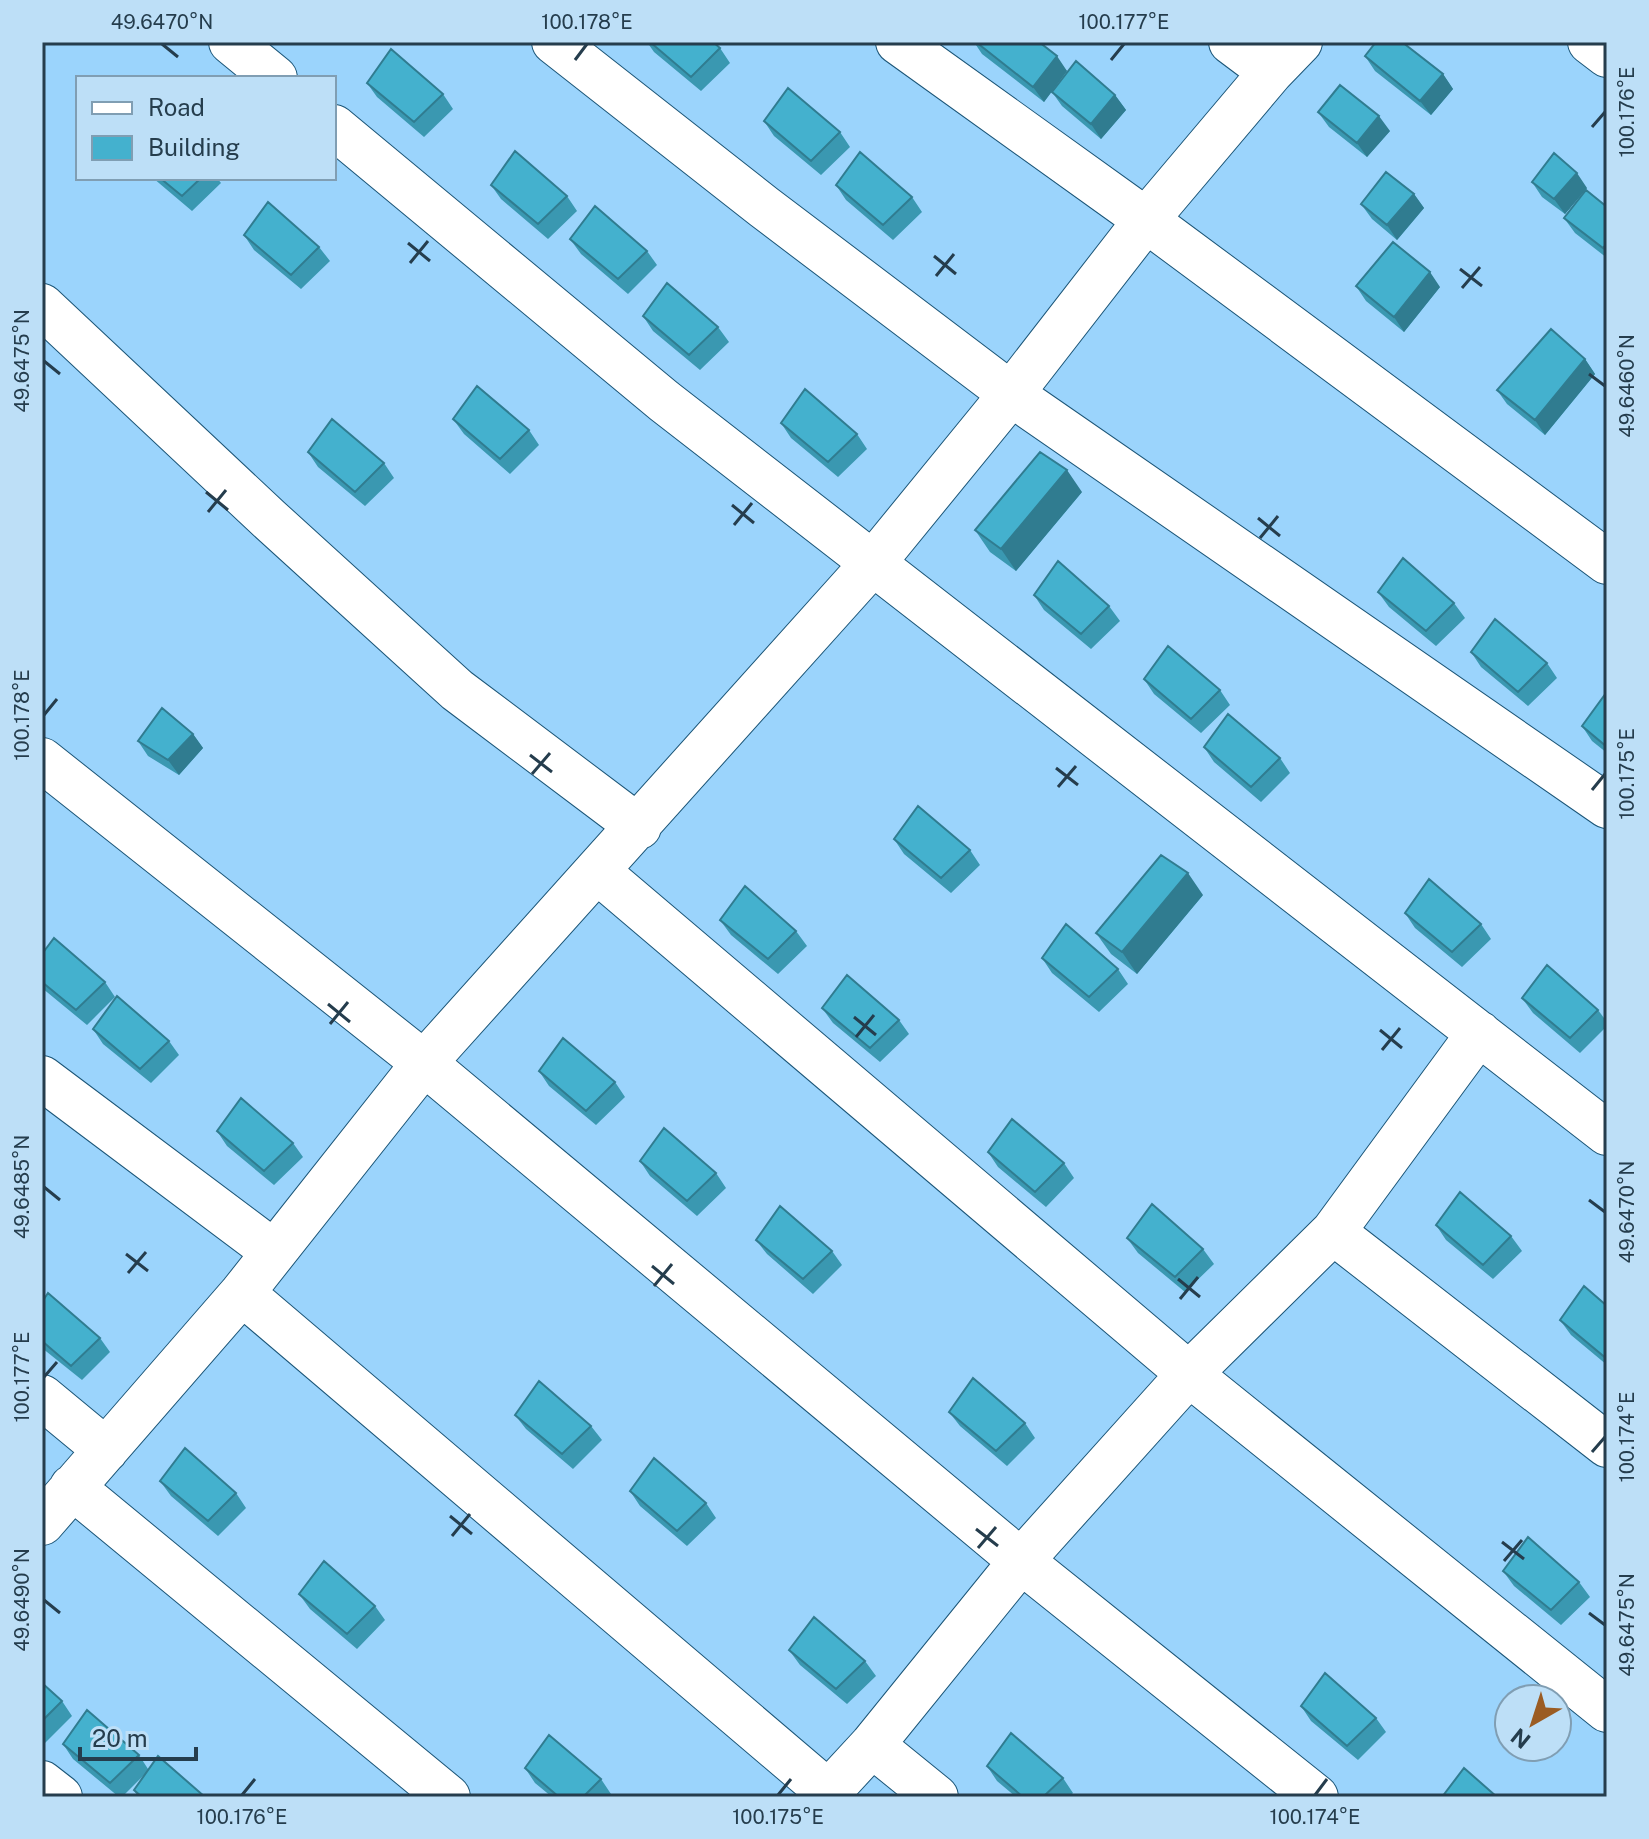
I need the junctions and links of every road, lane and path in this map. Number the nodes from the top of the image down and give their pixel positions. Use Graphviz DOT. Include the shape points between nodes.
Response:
graph roads {
  1 [pos="231,42"];
  2 [pos="554,42"];
  3 [pos="898,42"];
  4 [pos="1231,42"];
  5 [pos="1590,42"];
  6 [pos="1607,55"];
  7 [pos="1286,57"];
  8 [pos="273,76"];
  9 [pos="336,129"];
  10 [pos="1146,220"];
  11 [pos="42,306"];
  12 [pos="1011,394"];
  13 [pos="1607,562"];
  14 [pos="873,563"];
  15 [pos="42,760"];
  16 [pos="1607,806"];
  17 [pos="639,827"];
  18 [pos="597,871"];
  19 [pos="1479,1033"];
  20 [pos="424,1063"];
  21 [pos="42,1078"];
  22 [pos="1607,1133"];
  23 [pos="1333,1232"];
  24 [pos="274,1252"];
  25 [pos="242,1293"];
  26 [pos="1189,1374"];
  27 [pos="42,1397"];
  28 [pos="1607,1445"];
  29 [pos="106,1450"];
  30 [pos="72,1487"];
  31 [pos="42,1523"];
  32 [pos="1021,1561"];
  33 [pos="1607,1710"];
  34 [pos="872,1745"];
  35 [pos="42,1783"];
  36 [pos="826,1794"];
  37 [pos="60,1797"];
  38 [pos="448,1797"];
  39 [pos="936,1797"];
  40 [pos="1316,1797"];
  1 -- 8 [label="street"];
  2 -- 12 [label="street"];
  3 -- 10 [label="street"];
  4 -- 7 [label="street"];
  5 -- 6 [label="street"];
  7 -- 10 [label="street"];
  9 -- 14 [label="street" via="664,401"];
  10 -- 12 [label="street"];
  10 -- 13 [label="street"];
  11 -- 17 [label="street" via="457,690"];
  12 -- 14 [label="street"];
  12 -- 16 [label="street"];
  14 -- 17 [label="street"];
  14 -- 19 [label="street"];
  15 -- 20 [label="street"];
  17 -- 18 [label="street"];
  18 -- 20 [label="street"];
  18 -- 26 [label="street"];
  19 -- 22 [label="street"];
  19 -- 23 [label="street"];
  20 -- 24 [label="street"];
  20 -- 32 [label="street"];
  21 -- 24 [label="street"];
  23 -- 26 [label="street"];
  23 -- 28 [label="street"];
  24 -- 25 [label="street"];
  25 -- 29 [label="street"];
  25 -- 36 [label="street"];
  26 -- 32 [label="street"];
  26 -- 33 [label="street"];
  27 -- 29 [label="street"];
  29 -- 30 [label="street"];
  30 -- 31 [label="street"];
  30 -- 38 [label="street"];
  32 -- 34 [label="street"];
  32 -- 40 [label="street"];
  34 -- 36 [label="street"];
  34 -- 39 [label="street"];
  35 -- 37 [label="street"];
}
